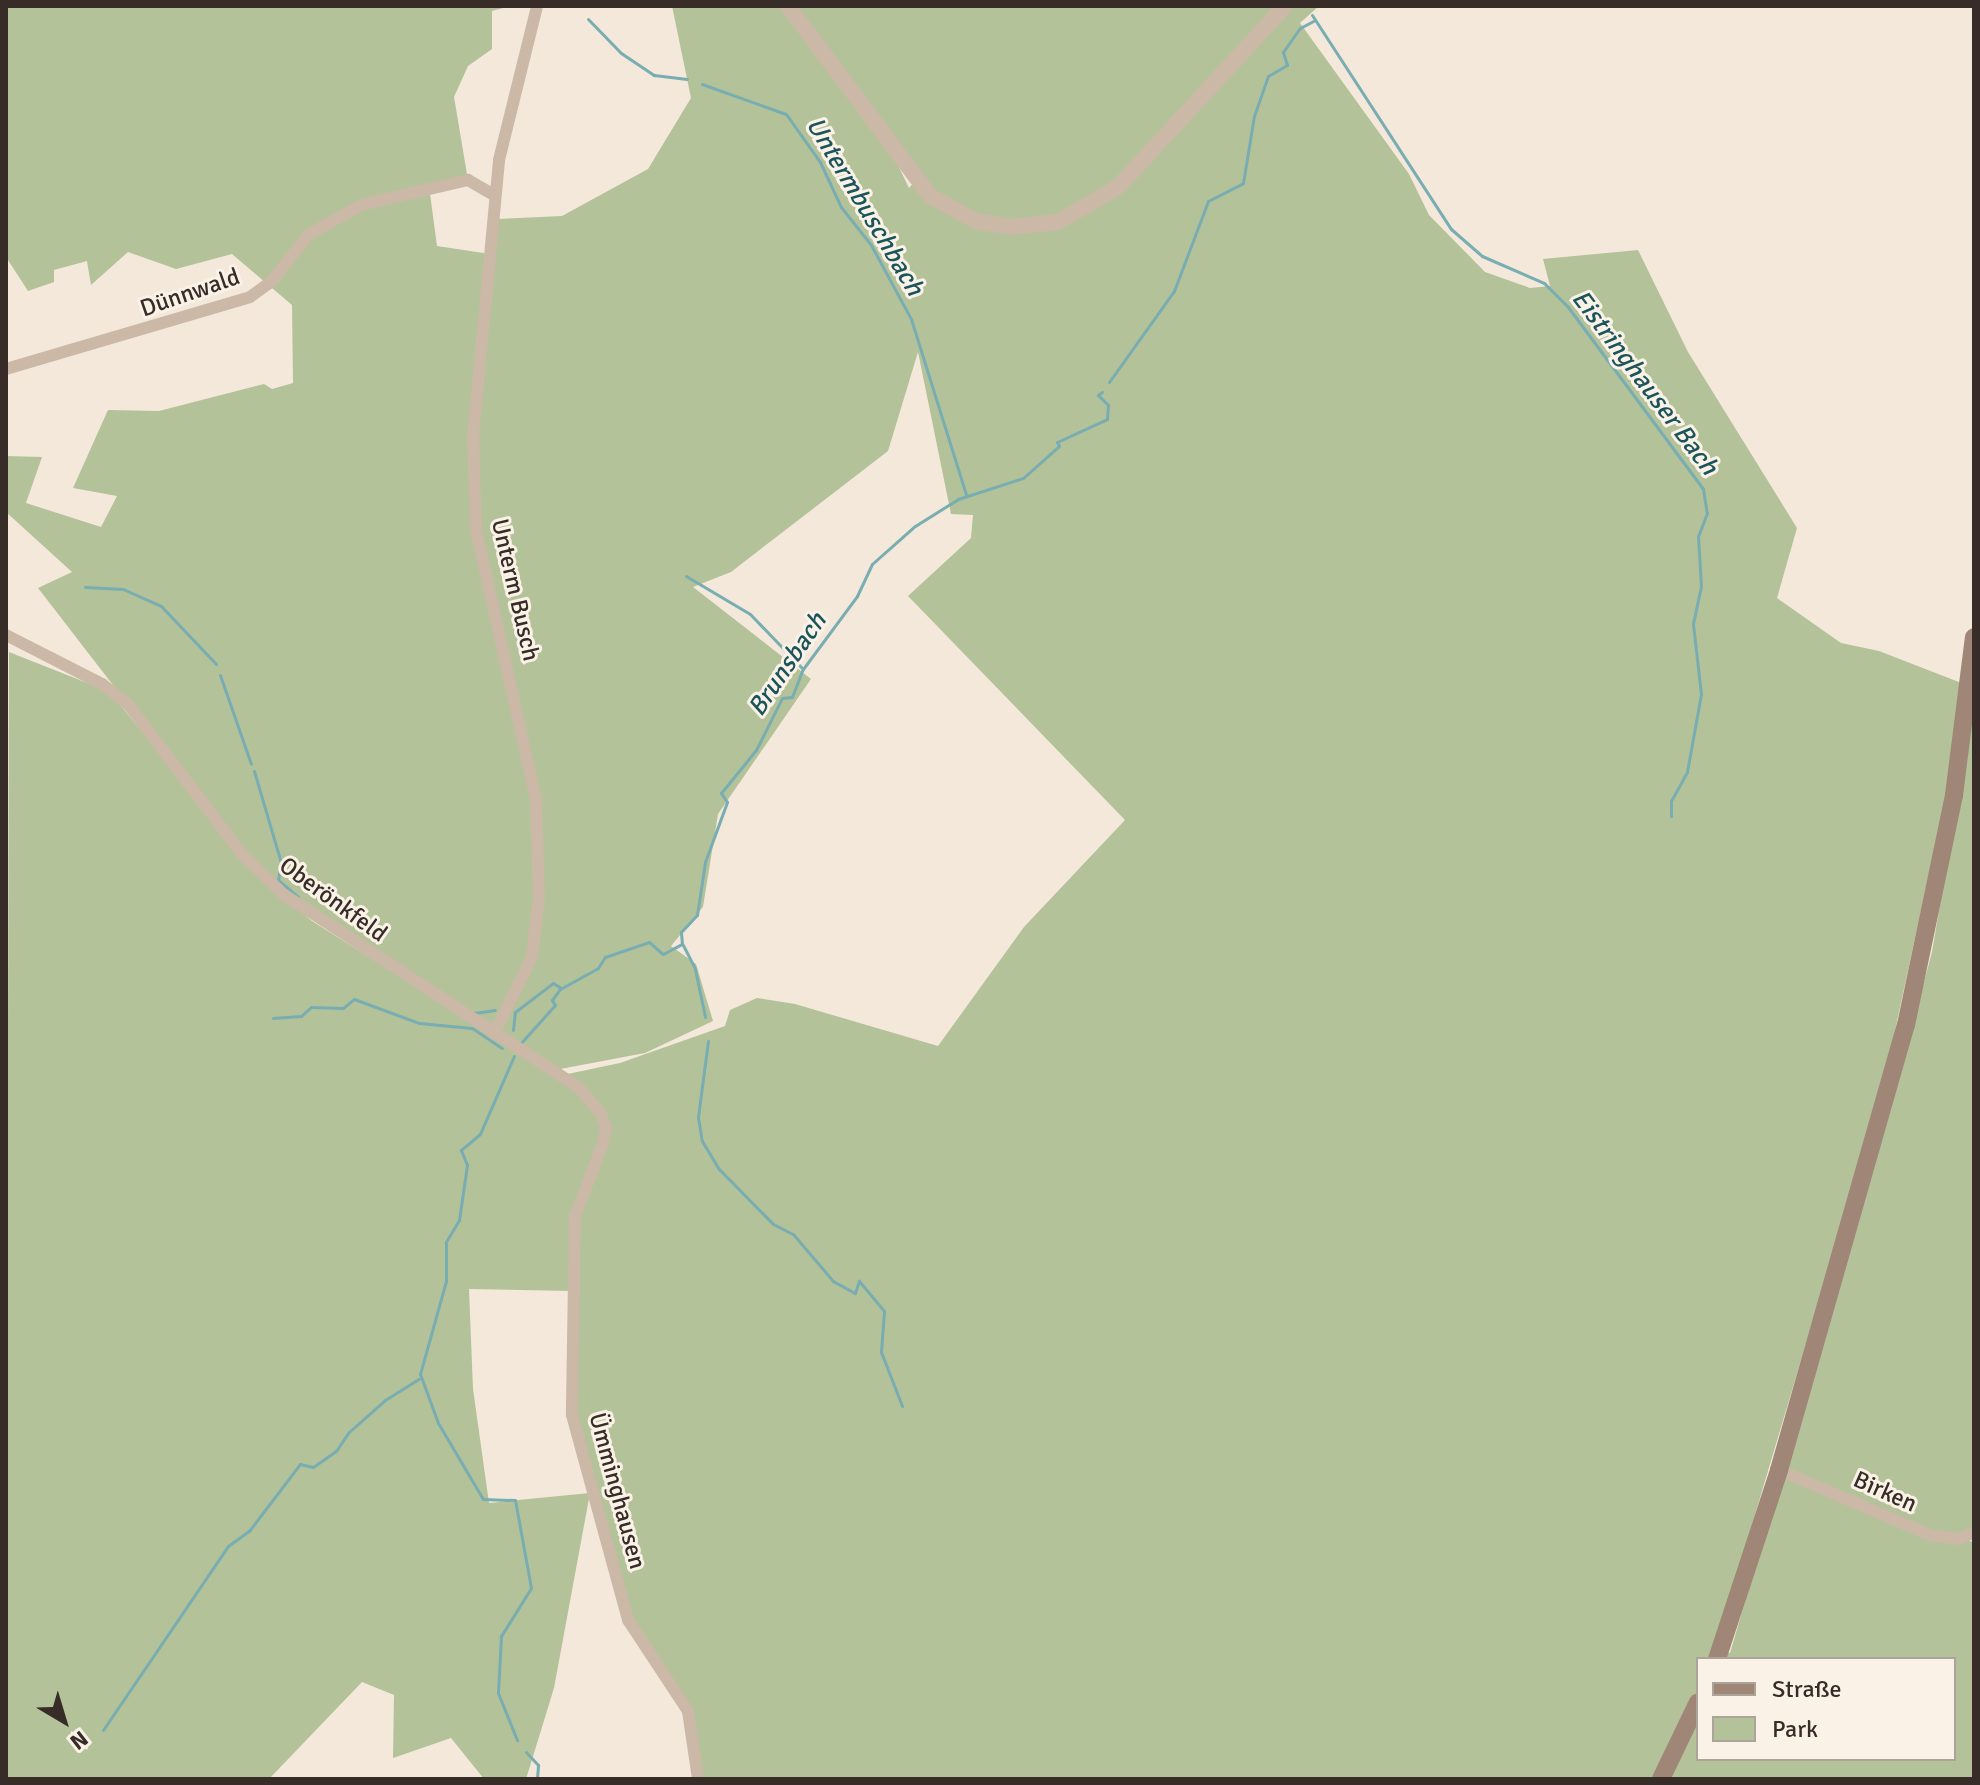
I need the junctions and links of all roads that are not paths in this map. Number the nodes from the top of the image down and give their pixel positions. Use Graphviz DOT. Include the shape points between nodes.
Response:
graph roads {
  1 [pos="537,6"];
  2 [pos="788,6"];
  3 [pos="1285,6"];
  4 [pos="494,195"];
  5 [pos="6,369"];
  6 [pos="6,635"];
  7 [pos="1974,637"];
  8 [pos="494,1034"];
  9 [pos="595,1106"];
  10 [pos="1779,1470"];
  11 [pos="1974,1532"];
  12 [pos="1718,1657"];
  13 [pos="1696,1706"];
  14 [pos="698,1779"];
  15 [pos="1661,1779"];
  1 -- 4 [label="street, Unterm Busch"];
  2 -- 3 [label="street" via="930,196 976,221 1009,227 1058,222 1118,187"];
  4 -- 5 [label="street, Dünnwald" via="468,180 361,205 308,235 273,280 250,297"];
  4 -- 8 [label="street, Unterm Busch" via="473,436 476,530 536,800 539,897 532,957"];
  6 -- 8 [label="street, Oberönkfeld" via="102,684 128,704 241,853 283,894"];
  7 -- 10 [label="main road" via="1954,795 1906,1025"];
  8 -- 9 [label="street, Oberönkfeld" via="579,1088"];
  9 -- 14 [label="street, Ümminghausen" via="606,1129 575,1216 572,1415 628,1620 688,1711"];
  10 -- 11 [label="street, Birken" via="1923,1533 1948,1539"];
  10 -- 12 [label="main road"];
  13 -- 15 [label="main road"];
}
